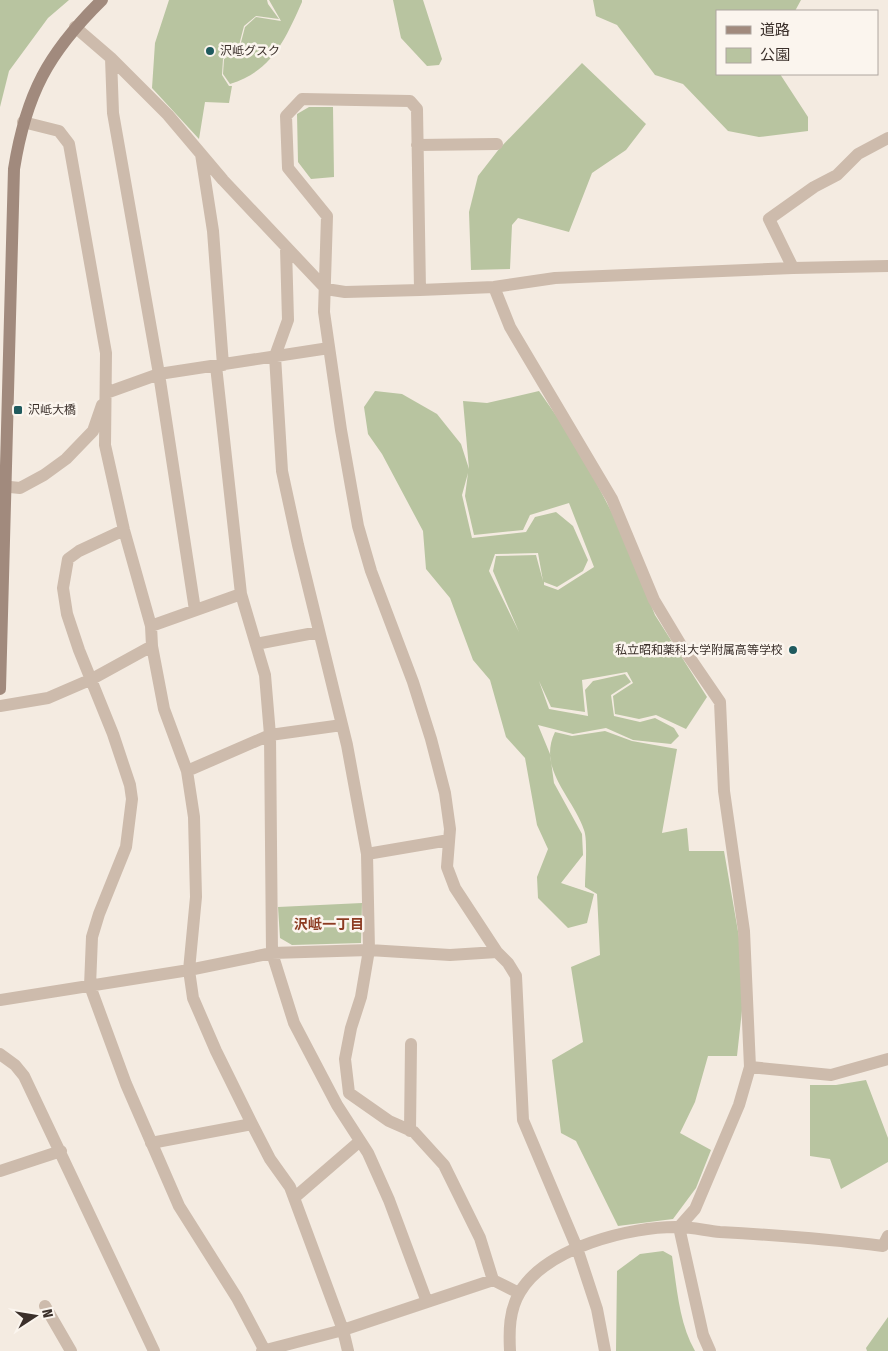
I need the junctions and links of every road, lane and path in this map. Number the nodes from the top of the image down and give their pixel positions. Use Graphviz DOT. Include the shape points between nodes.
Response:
graph roads {
  1 [pos="102,0"];
  2 [pos="75,27"];
  3 [pos="111,58"];
  4 [pos="23,122"];
  5 [pos="888,138"];
  6 [pos="418,144"];
  7 [pos="497,144"];
  8 [pos="200,152"];
  9 [pos="286,248"];
  10 [pos="888,266"];
  11 [pos="793,268"];
  12 [pos="494,287"];
  13 [pos="326,289"];
  14 [pos="420,290"];
  15 [pos="329,348"];
  16 [pos="275,356"];
  17 [pos="220,365"];
  18 [pos="159,374"];
  19 [pos="106,393"];
  20 [pos="2,486"];
  21 [pos="124,530"];
  22 [pos="241,594"];
  23 [pos="195,610"];
  24 [pos="151,626"];
  25 [pos="319,632"];
  26 [pos="256,644"];
  27 [pos="152,646"];
  28 [pos="0,667"];
  29 [pos="92,679"];
  30 [pos="0,689"];
  31 [pos="0,706"];
  32 [pos="342,725"];
  33 [pos="270,735"];
  34 [pos="187,770"];
  35 [pos="449,840"];
  36 [pos="367,854"];
  37 [pos="369,950"];
  38 [pos="496,952"];
  39 [pos="272,953"];
  40 [pos="189,970"];
  41 [pos="90,986"];
  42 [pos="0,1000"];
  43 [pos="411,1044"];
  44 [pos="0,1054"];
  45 [pos="888,1059"];
  46 [pos="750,1067"];
  47 [pos="252,1124"];
  48 [pos="410,1130"];
  49 [pos="360,1141"];
  50 [pos="151,1143"];
  51 [pos="60,1152"];
  52 [pos="0,1171"];
  53 [pos="294,1198"];
  54 [pos="679,1227"];
  55 [pos="888,1236"];
  56 [pos="577,1248"];
  57 [pos="493,1280"];
  58 [pos="519,1293"];
  59 [pos="427,1302"];
  60 [pos="45,1306"];
  61 [pos="344,1330"];
  62 [pos="71,1351"];
  63 [pos="154,1351"];
  64 [pos="264,1351"];
  65 [pos="348,1351"];
  66 [pos="510,1351"];
  67 [pos="604,1351"];
  68 [pos="710,1351"];
  1 -- 2 [label="street"];
  2 -- 3 [label="street"];
  2 -- 4 [label="street" via="45,69"];
  3 -- 8 [label="street"];
  3 -- 18 [label="street" via="113,113"];
  4 -- 19 [label="street" via="59,131 69,144 106,353"];
  4 -- 20 [label="street" via="14,169 10,233"];
  5 -- 11 [label="street" via="858,154 837,175 769,219"];
  6 -- 7 [label="street"];
  6 -- 13 [label="street" via="417,108 410,101 302,99 286,116 288,168 327,216"];
  6 -- 14 [label="street"];
  8 -- 9 [label="street"];
  8 -- 17 [label="street" via="213,231"];
  9 -- 13 [label="street"];
  9 -- 16 [label="street" via="288,320"];
  10 -- 11 [label="street"];
  11 -- 12 [label="street" via="555,278"];
  12 -- 14 [label="street"];
  12 -- 46 [label="street" via="510,327 612,499 654,600 720,702 724,791 744,931"];
  13 -- 14 [label="street" via="345,292"];
  13 -- 15 [label="street" via="324,312"];
  15 -- 16 [label="street"];
  15 -- 35 [label="street" via="358,526 370,571 431,738 445,793"];
  16 -- 17 [label="street"];
  16 -- 25 [label="street" via="282,471"];
  17 -- 18 [label="street"];
  17 -- 22 [label="street"];
  18 -- 19 [label="street"];
  18 -- 23 [label="street"];
  19 -- 20 [label="street" via="93,431 66,459 20,488"];
  19 -- 21 [label="street" via="105,445"];
  20 -- 28 [label="street"];
  21 -- 24 [label="street"];
  21 -- 29 [label="street" via="79,551 68,559 65,572 63,588 67,614"];
  22 -- 23 [label="street"];
  22 -- 26 [label="street"];
  23 -- 24 [label="street"];
  24 -- 27 [label="street"];
  25 -- 26 [label="street"];
  25 -- 32 [label="street"];
  26 -- 33 [label="street" via="265,675"];
  27 -- 29 [label="street"];
  27 -- 34 [label="street" via="164,709"];
  28 -- 30 [label="street"];
  29 -- 31 [label="street" via="48,698"];
  29 -- 41 [label="street" via="114,734 132,799 126,847 98,914 92,937"];
  32 -- 33 [label="street"];
  32 -- 36 [label="street"];
  33 -- 34 [label="street"];
  33 -- 39 [label="street"];
  34 -- 40 [label="street" via="194,818 196,897"];
  35 -- 36 [label="street"];
  35 -- 38 [label="street" via="447,867 455,888"];
  36 -- 37 [label="street"];
  37 -- 38 [label="street" via="450,955"];
  37 -- 39 [label="street"];
  37 -- 48 [label="street" via="345,1060 349,1093 389,1121"];
  38 -- 56 [label="street" via="516,976 523,1120"];
  39 -- 40 [label="street"];
  39 -- 49 [label="street" via="294,1023"];
  40 -- 41 [label="street"];
  40 -- 47 [label="street" via="197,1006"];
  41 -- 42 [label="street"];
  41 -- 50 [label="street"];
  43 -- 48 [label="street"];
  44 -- 51 [label="street" via="24,1076"];
  45 -- 46 [label="street" via="831,1075"];
  46 -- 54 [label="street" via="739,1105 695,1209"];
  47 -- 50 [label="street"];
  47 -- 53 [label="street"];
  48 -- 57 [label="street" via="444,1166 480,1238"];
  49 -- 53 [label="street"];
  49 -- 59 [label="street" via="389,1200"];
  50 -- 64 [label="street" via="179,1206 237,1298"];
  51 -- 52 [label="street"];
  51 -- 63 [label="street"];
  53 -- 61 [label="street"];
  54 -- 55 [label="street" via="882,1246"];
  54 -- 56 [label="street" via="616,1235"];
  54 -- 68 [label="street" via="703,1335"];
  56 -- 58 [label="street" via="546,1265"];
  56 -- 67 [label="street" via="597,1309"];
  57 -- 58 [label="street"];
  57 -- 59 [label="street"];
  58 -- 66 [label="street" via="508,1329"];
  59 -- 61 [label="street"];
  60 -- 62 [label="street"];
  61 -- 64 [label="street"];
  61 -- 65 [label="street"];
}
